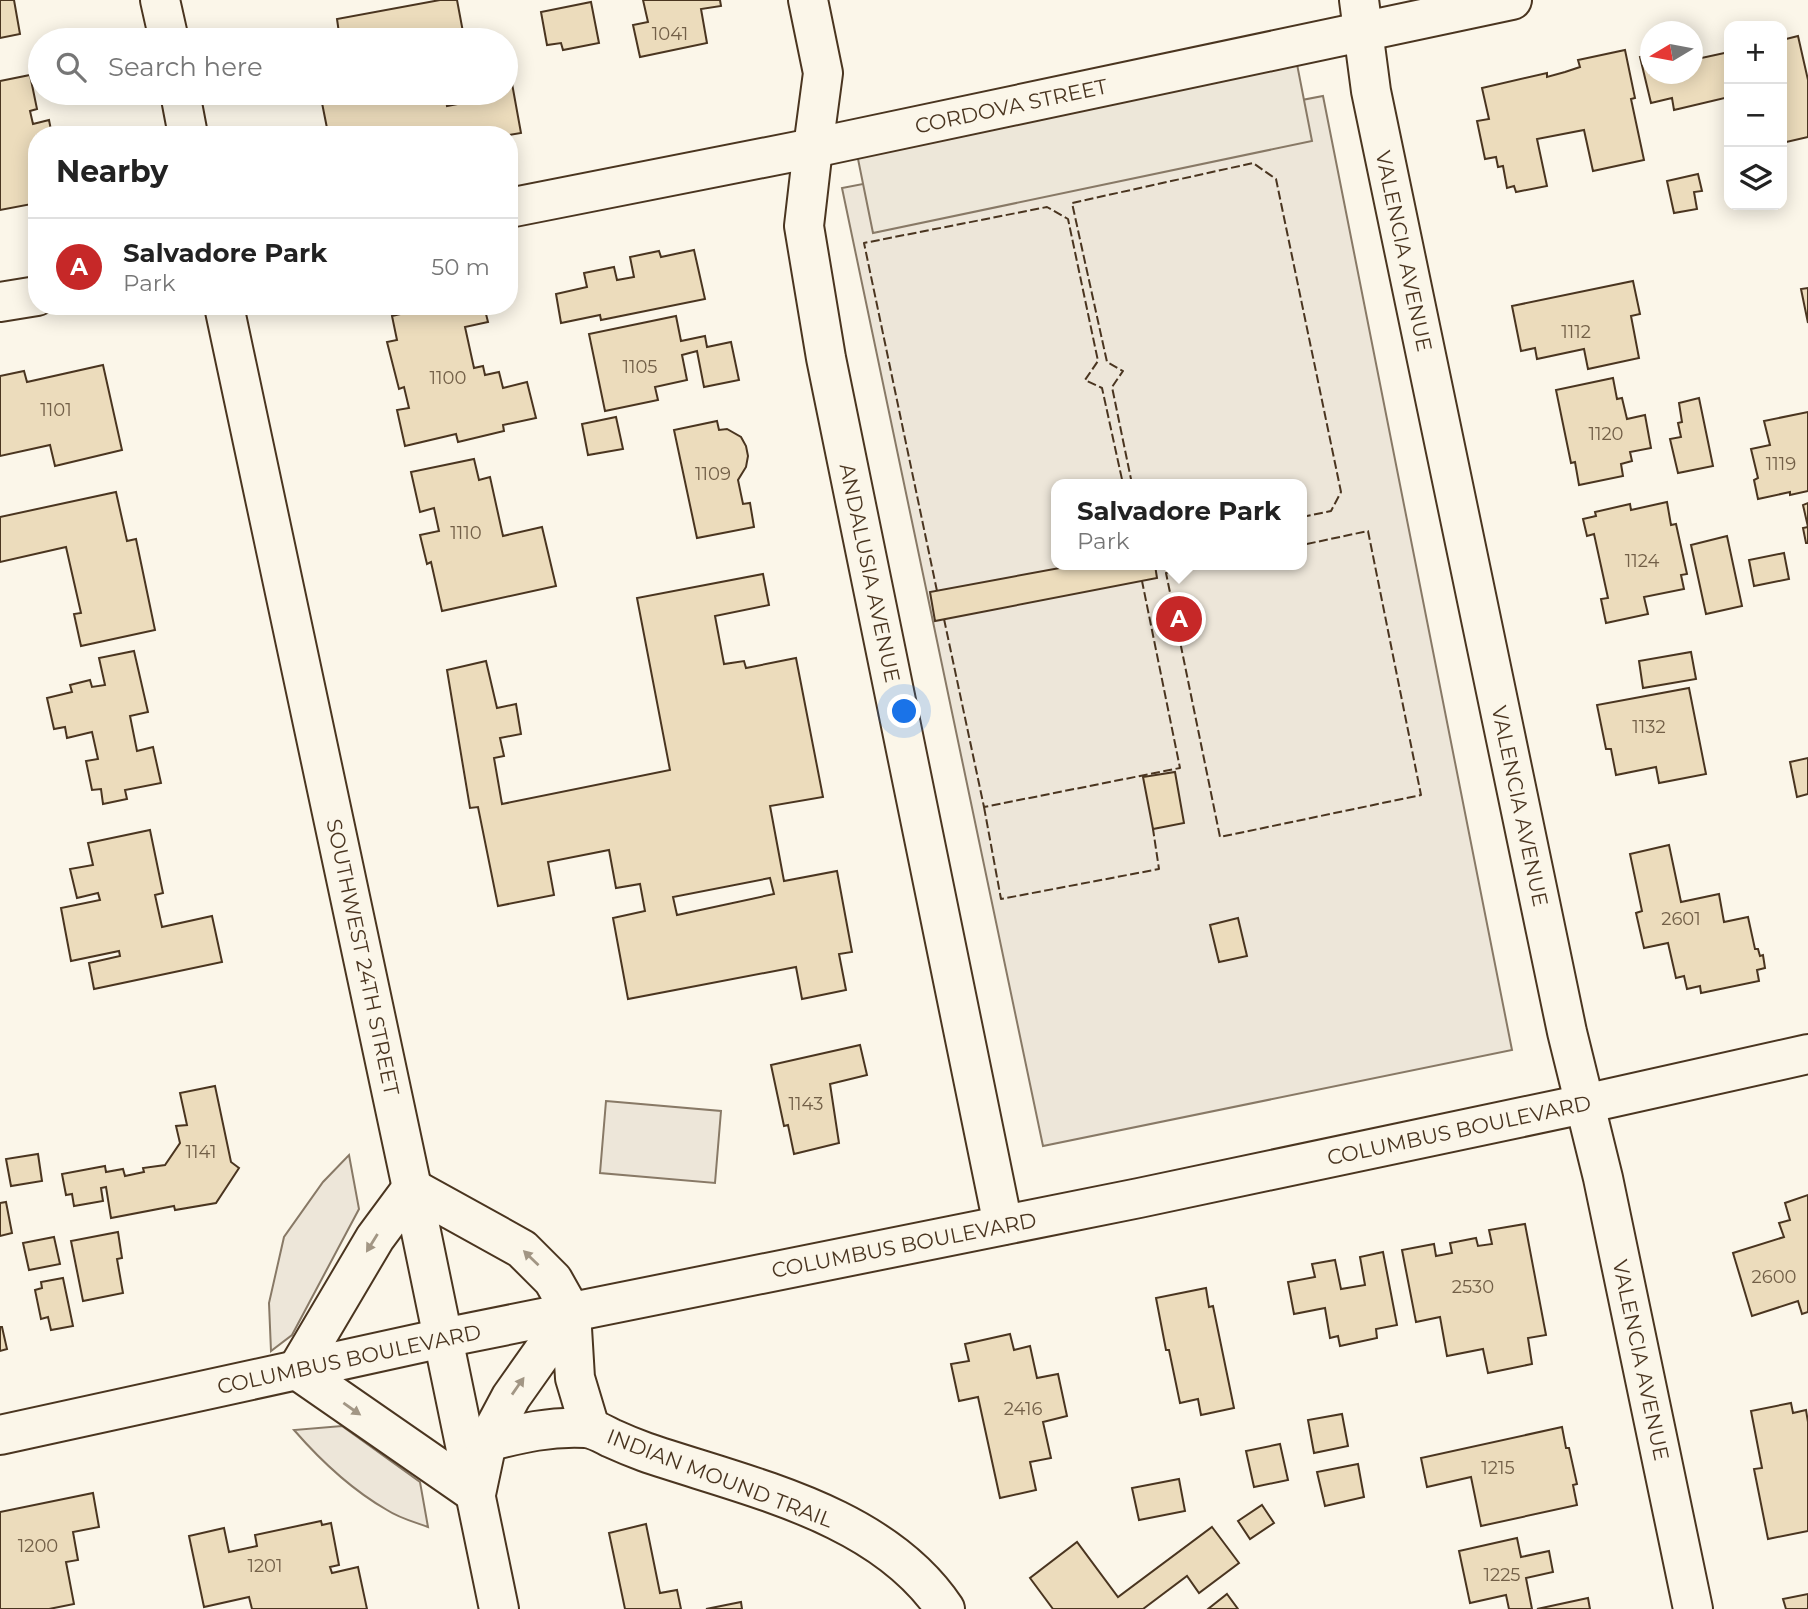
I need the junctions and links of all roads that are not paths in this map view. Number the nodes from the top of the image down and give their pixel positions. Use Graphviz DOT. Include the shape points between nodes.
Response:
graph roads {
  1 [pos="160,0"];
  2 [pos="808,0"];
  3 [pos="1512,0"];
  4 [pos="1361,15"];
  5 [pos="166,28"];
  6 [pos="182,105"];
  7 [pos="186,126"];
  8 [pos="813,148"];
  9 [pos="518,206"];
  10 [pos="28,297"];
  11 [pos="0,302"];
  12 [pos="226,315"];
  13 [pos="1808,1054"];
  14 [pos="1584,1104"];
  15 [pos="412,1188"];
  16 [pos="1003,1225"];
  17 [pos="571,1312"];
  18 [pos="443,1338"];
  19 [pos="297,1370"];
  20 [pos="590,1428"];
  21 [pos="0,1435"];
  22 [pos="487,1442"];
  23 [pos="476,1494"];
  24 [pos="499,1609"];
  25 [pos="945,1609"];
  26 [pos="1693,1609"];
  1 -- 5 [label="street"];
  2 -- 8 [label="street, ANDALUSIA AVENUE" via="823,73"];
  3 -- 4 [label="street, CORDOVA STREET"];
  4 -- 8 [label="street, CORDOVA STREET"];
  4 -- 14 [label="street, VALENCIA AVENUE" via="1374,105"];
  6 -- 7 [label="street"];
  8 -- 9 [label="street, CORDOVA STREET"];
  8 -- 16 [label="street, ANDALUSIA AVENUE" via="804,226 826,358"];
  10 -- 11 [label="street"];
  12 -- 15 [label="street, SOUTHWEST 24TH STREET"];
  13 -- 14 [label="street, COLUMBUS BOULEVARD"];
  14 -- 16 [label="street, COLUMBUS BOULEVARD"];
  14 -- 26 [label="street, VALENCIA AVENUE"];
  17 -- 15 [label="street, one-way" via="553,1280 522,1249"];
  15 -- 18 [label="street, SOUTHWEST 24TH STREET"];
  15 -- 19 [label="street, one-way" via="374,1238"];
  16 -- 17 [label="street, COLUMBUS BOULEVARD"];
  17 -- 18 [label="street, COLUMBUS BOULEVARD"];
  17 -- 20 [label="street, INDIAN MOUND TRAIL" via="575,1378"];
  22 -- 17 [label="street, one-way" via="510,1397"];
  18 -- 19 [label="street, COLUMBUS BOULEVARD"];
  18 -- 23 [label="street, SOUTHWEST 24TH STREET"];
  19 -- 21 [label="street, COLUMBUS BOULEVARD"];
  19 -- 23 [label="street, one-way"];
  20 -- 22 [label="street, INDIAN MOUND TRAIL" via="542,1429"];
  20 -- 25 [label="street, INDIAN MOUND TRAIL" via="785,1498 861,1533 917,1576"];
  22 -- 23 [label="street"];
  23 -- 24 [label="street, SOUTHWEST 24TH STREET"];
}
